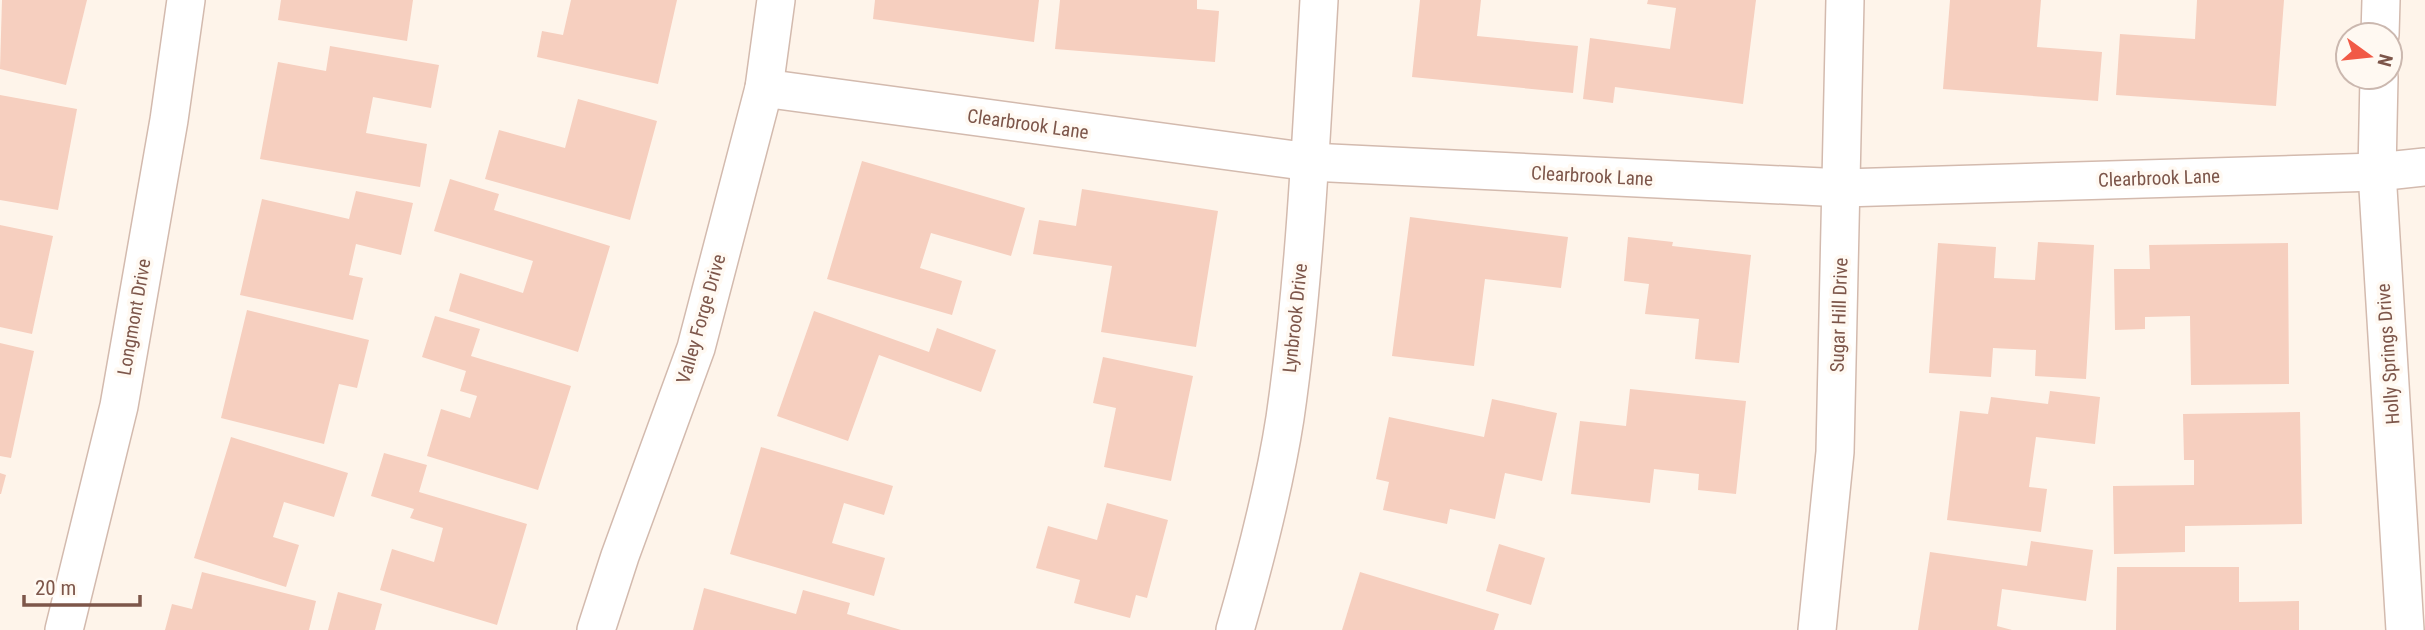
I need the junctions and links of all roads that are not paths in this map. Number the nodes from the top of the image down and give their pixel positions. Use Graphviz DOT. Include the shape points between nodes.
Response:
graph roads {
  1 [pos="186,0"];
  2 [pos="776,0"];
  3 [pos="1319,0"];
  4 [pos="1845,0"];
  5 [pos="2381,0"];
  6 [pos="2380,21"];
  7 [pos="764,88"];
  8 [pos="2379,91"];
  9 [pos="1310,162"];
  10 [pos="2425,167"];
  11 [pos="2377,172"];
  12 [pos="1843,188"];
  13 [pos="64,630"];
  14 [pos="596,630"];
  15 [pos="1235,630"];
  16 [pos="1817,630"];
  17 [pos="2406,630"];
  1 -- 13 [label="street, Longmont Drive" via="119,405"];
  2 -- 7 [label="street, Valley Forge Drive"];
  3 -- 9 [label="street, Lynbrook Drive"];
  4 -- 12 [label="street, Sugar Hill Drive"];
  5 -- 6 [label="street"];
  7 -- 9 [label="street, Clearbrook Lane"];
  7 -- 14 [label="street, Valley Forge Drive" via="696,348"];
  8 -- 11 [label="street, Holly Springs Drive"];
  9 -- 12 [label="street, Clearbrook Lane"];
  9 -- 15 [label="street, Lynbrook Drive" via="1284,420 1254,567"];
  10 -- 11 [label="street, Clearbrook Lane"];
  11 -- 12 [label="street, Clearbrook Lane"];
  11 -- 17 [label="street, Holly Springs Drive"];
  12 -- 16 [label="street, Sugar Hill Drive" via="1835,452"];
}
